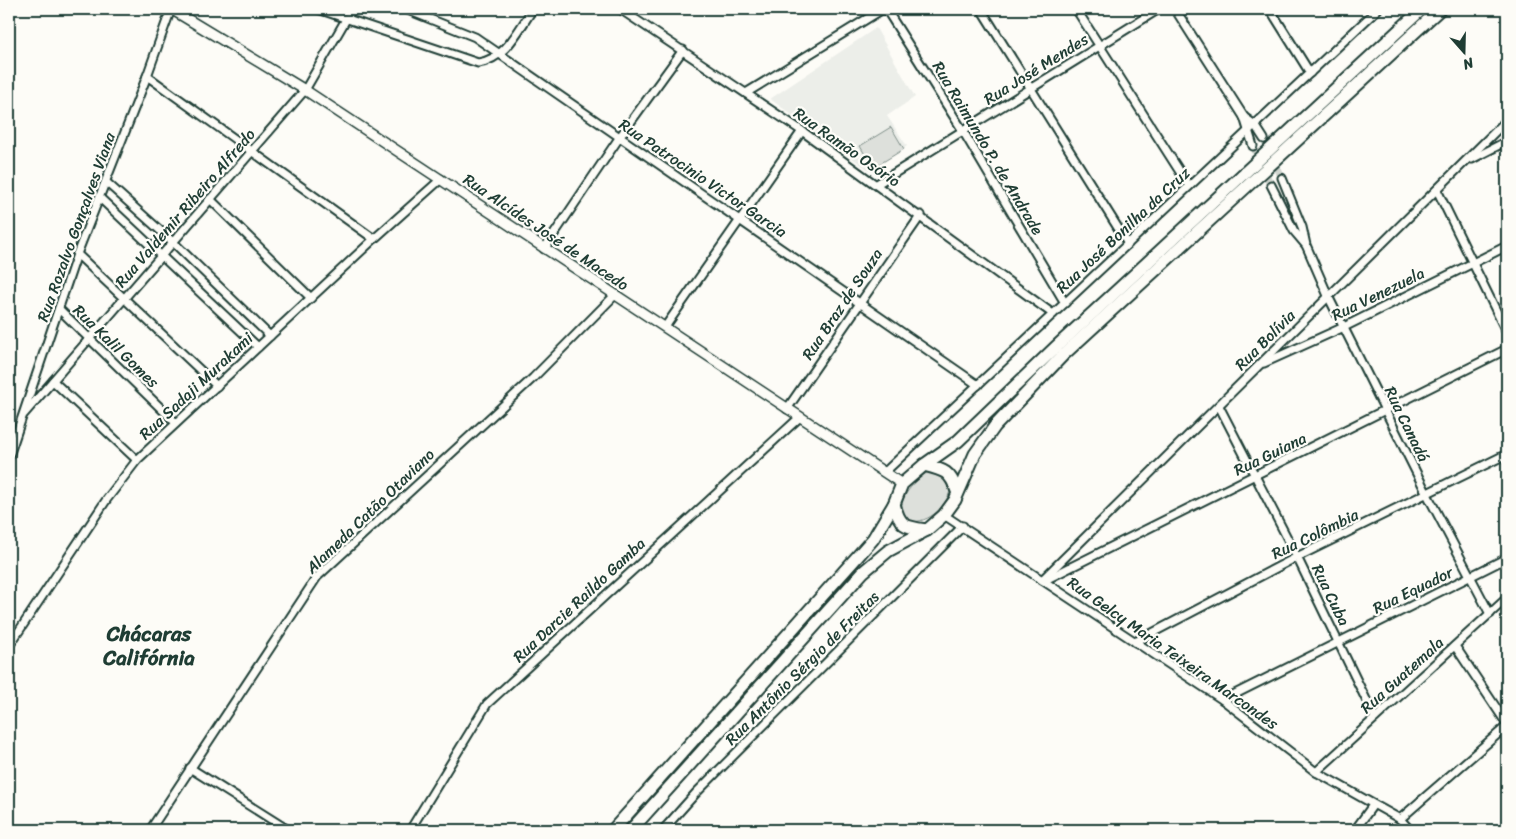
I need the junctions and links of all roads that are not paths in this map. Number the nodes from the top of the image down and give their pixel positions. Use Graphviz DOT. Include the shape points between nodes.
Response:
graph roads {
  1 [pos="171,9"];
  2 [pos="318,9"];
  3 [pos="352,9"];
  4 [pos="405,9"];
  5 [pos="533,9"];
  6 [pos="620,9"];
  7 [pos="885,9"];
  8 [pos="981,9"];
  9 [pos="1076,9"];
  10 [pos="1159,9"];
  11 [pos="1175,9"];
  12 [pos="1270,9"];
  13 [pos="1422,9"];
  14 [pos="1440,9"];
  15 [pos="1376,10"];
  16 [pos="344,19"];
  17 [pos="1100,46"];
  18 [pos="683,50"];
  19 [pos="501,55"];
  20 [pos="1310,73"];
  21 [pos="147,76"];
  22 [pos="1030,89"];
  23 [pos="305,90"];
  24 [pos="746,93"];
  25 [pos="1244,117"];
  26 [pos="1507,120"];
  27 [pos="1255,125"];
  28 [pos="802,131"];
  29 [pos="963,131"];
  30 [pos="1248,132"];
  31 [pos="619,138"];
  32 [pos="1264,139"];
  33 [pos="1507,141"];
  34 [pos="1253,146"];
  35 [pos="253,150"];
  36 [pos="1467,162"];
  37 [pos="1282,178"];
  38 [pos="441,179"];
  39 [pos="106,182"];
  40 [pos="877,184"];
  41 [pos="1271,184"];
  42 [pos="1189,186"];
  43 [pos="1437,190"];
  44 [pos="100,198"];
  45 [pos="210,200"];
  46 [pos="921,216"];
  47 [pos="740,221"];
  48 [pos="374,239"];
  49 [pos="173,242"];
  50 [pos="1128,244"];
  51 [pos="1306,244"];
  52 [pos="1507,246"];
  53 [pos="544,249"];
  54 [pos="77,254"];
  55 [pos="161,256"];
  56 [pos="1473,263"];
  57 [pos="615,295"];
  58 [pos="311,298"];
  59 [pos="1329,298"];
  60 [pos="124,300"];
  61 [pos="860,302"];
  62 [pos="1065,303"];
  63 [pos="59,309"];
  64 [pos="1053,314"];
  65 [pos="664,327"];
  66 [pos="1344,327"];
  67 [pos="1507,334"];
  68 [pos="270,336"];
  69 [pos="89,339"];
  70 [pos="258,346"];
  71 [pos="1507,349"];
  72 [pos="1260,364"];
  73 [pos="53,381"];
  74 [pos="978,385"];
  75 [pos="217,386"];
  76 [pos="1219,406"];
  77 [pos="788,409"];
  78 [pos="1385,412"];
  79 [pos="24,414"];
  80 [pos="800,417"];
  81 [pos="176,423"];
  82 [pos="1507,454"];
  83 [pos="9,456"];
  84 [pos="137,460"];
  85 [pos="924,465"];
  86 [pos="886,471"];
  87 [pos="1256,476"];
  88 [pos="902,484"];
  89 [pos="957,491"];
  90 [pos="1427,494"];
  91 [pos="894,504"];
  92 [pos="944,515"];
  93 [pos="963,526"];
  94 [pos="927,530"];
  95 [pos="1297,558"];
  96 [pos="1507,558"];
  97 [pos="1472,576"];
  98 [pos="1043,580"];
  99 [pos="1507,598"];
  100 [pos="1490,614"];
  101 [pos="1135,642"];
  102 [pos="1338,642"];
  103 [pos="9,646"];
  104 [pos="1455,646"];
  105 [pos="1222,700"];
  106 [pos="1375,718"];
  107 [pos="1507,725"];
  108 [pos="190,768"];
  109 [pos="1316,772"];
  110 [pos="1373,805"];
  111 [pos="1400,819"];
  112 [pos="150,830"];
  113 [pos="288,830"];
  114 [pos="410,830"];
  115 [pos="613,830"];
  116 [pos="631,830"];
  117 [pos="663,830"];
  118 [pos="1355,830"];
  119 [pos="1410,830"];
  1 -- 21 [label="street, Rua Rozalvo Gonçalves Viana"];
  1 -- 23 [label="street, Rua Alcídes José de Macedo"];
  2 -- 16 [label="street"];
  3 -- 16 [label="street, Rua Valdemir Ribeiro Alfredo"];
  4 -- 19 [label="street, Rua Patrocinio Victor Garcia" via="476,37"];
  5 -- 19 [label="street"];
  6 -- 18 [label="street, Rua Ramão Osório"];
  7 -- 24 [label="street"];
  7 -- 29 [label="street, Rua Raimundo P. de Andrade"];
  8 -- 22 [label="street"];
  9 -- 17 [label="street"];
  10 -- 17 [label="street, Rua José Mendes"];
  11 -- 25 [label="street"];
  12 -- 20 [label="street"];
  13 -- 85 [label="highway" via="958,441"];
  14 -- 89 [label="highway" via="1063,356 995,426 975,454"];
  15 -- 20 [label="street, Rua José Bonilha da Cruz"];
  16 -- 19 [label="street" via="478,63 490,62"];
  16 -- 23 [label="street, Rua Valdemir Ribeiro Alfredo"];
  17 -- 22 [label="street, Rua José Mendes"];
  17 -- 42 [label="street"];
  18 -- 24 [label="street, Rua Ramão Osório"];
  18 -- 31 [label="street"];
  19 -- 31 [label="street, Rua Patrocinio Victor Garcia"];
  20 -- 27 [label="street, Rua José Bonilha da Cruz"];
  21 -- 35 [label="street"];
  21 -- 39 [label="street, Rua Rozalvo Gonçalves Viana"];
  22 -- 29 [label="street, Rua José Mendes"];
  22 -- 50 [label="street"];
  23 -- 35 [label="street, Rua Valdemir Ribeiro Alfredo"];
  23 -- 38 [label="street, Rua Alcídes José de Macedo"];
  24 -- 28 [label="street, Rua Ramão Osório"];
  25 -- 27 [label="street"];
  25 -- 30 [label="street"];
  26 -- 36 [label="street, Rua Bolívia"];
  27 -- 30 [label="street, Rua José Bonilha da Cruz"];
  27 -- 32 [label="street"];
  28 -- 40 [label="street, Rua Ramão Osório"];
  28 -- 47 [label="street"];
  29 -- 40 [label="street, Rua José Mendes"];
  29 -- 62 [label="street, Rua Raimundo P. de Andrade"];
  30 -- 34 [label="street"];
  30 -- 42 [label="street, Rua José Bonilha da Cruz"];
  31 -- 47 [label="street, Rua Patrocinio Victor Garcia"];
  31 -- 53 [label="street"];
  33 -- 36 [label="street"];
  35 -- 45 [label="street, Rua Valdemir Ribeiro Alfredo"];
  35 -- 48 [label="street"];
  36 -- 43 [label="street, Rua Bolívia"];
  37 -- 51 [label="street"];
  38 -- 48 [label="street, Rua Sadaji Murakami"];
  38 -- 53 [label="street, Rua Alcídes José de Macedo"];
  39 -- 44 [label="street, Rua Rozalvo Gonçalves Viana"];
  39 -- 49 [label="street"];
  40 -- 46 [label="street, Rua Ramão Osório"];
  41 -- 51 [label="street" via="1294,231"];
  42 -- 50 [label="street, Rua José Bonilha da Cruz"];
  43 -- 56 [label="street"];
  43 -- 59 [label="street, Rua Bolívia"];
  44 -- 54 [label="street, Rua Rozalvo Gonçalves Viana"];
  44 -- 55 [label="street"];
  45 -- 49 [label="street, Rua Valdemir Ribeiro Alfredo"];
  45 -- 58 [label="street"];
  46 -- 61 [label="street, Rua Braz de Souza"];
  46 -- 64 [label="street, Rua Ramão Osório"];
  47 -- 61 [label="street, Rua Patrocinio Victor Garcia"];
  47 -- 65 [label="street"];
  48 -- 58 [label="street, Rua Sadaji Murakami"];
  49 -- 55 [label="street, Rua Valdemir Ribeiro Alfredo"];
  49 -- 68 [label="street"];
  50 -- 62 [label="street, Rua José Bonilha da Cruz"];
  51 -- 59 [label="street, Rua Canadá"];
  52 -- 56 [label="street, Rua Venezuela"];
  53 -- 57 [label="street, Rua Alcídes José de Macedo"];
  54 -- 60 [label="street"];
  54 -- 63 [label="street, Rua Rozalvo Gonçalves Viana"];
  55 -- 60 [label="street, Rua Valdemir Ribeiro Alfredo"];
  55 -- 70 [label="street"];
  56 -- 66 [label="street, Rua Venezuela"];
  56 -- 67 [label="street"];
  57 -- 65 [label="street, Rua Alcídes José de Macedo"];
  57 -- 108 [label="street, Alameda Catão Otaviano" via="533,378 317,577"];
  58 -- 68 [label="street, Rua Sadaji Murakami"];
  59 -- 66 [label="street, Rua Canadá"];
  59 -- 72 [label="street, Rua Bolívia"];
  60 -- 69 [label="street, Rua Valdemir Ribeiro Alfredo"];
  60 -- 75 [label="street"];
  61 -- 74 [label="street, Rua Patrocinio Victor Garcia"];
  61 -- 77 [label="street, Rua Braz de Souza"];
  62 -- 64 [label="street, Rua José Bonilha da Cruz"];
  63 -- 69 [label="street, Rua Kalil Gomes"];
  63 -- 79 [label="street, Rua Rozalvo Gonçalves Viana"];
  64 -- 74 [label="street, Rua José Bonilha da Cruz"];
  65 -- 77 [label="street, Rua Alcídes José de Macedo"];
  66 -- 72 [label="street, Rua Venezuela"];
  66 -- 78 [label="street, Rua Canadá"];
  68 -- 70 [label="street, Rua Sadaji Murakami"];
  69 -- 73 [label="street, Rua Valdemir Ribeiro Alfredo"];
  69 -- 81 [label="street, Rua Kalil Gomes"];
  70 -- 75 [label="street, Rua Sadaji Murakami"];
  71 -- 78 [label="street, Rua Guiana"];
  72 -- 76 [label="street, Rua Bolívia"];
  73 -- 79 [label="street, Rua Valdemir Ribeiro Alfredo"];
  73 -- 84 [label="street"];
  74 -- 86 [label="street, Rua José Bonilha da Cruz"];
  75 -- 81 [label="street, Rua Sadaji Murakami"];
  76 -- 87 [label="street, Rua Cuba"];
  76 -- 98 [label="street, Rua Bolívia"];
  77 -- 80 [label="street, Rua Alcídes José de Macedo"];
  78 -- 87 [label="street, Rua Guiana"];
  78 -- 90 [label="street, Rua Canadá"];
  79 -- 83 [label="street, Rua Rozalvo Gonçalves Viana"];
  80 -- 86 [label="street, Rua Alcídes José de Macedo"];
  80 -- 114 [label="street, Rua Darcie Raildo Gamba" via="487,704"];
  81 -- 84 [label="street, Rua Sadaji Murakami"];
  82 -- 90 [label="street, Rua Colômbia"];
  84 -- 103 [label="street, Rua Sadaji Murakami" via="107,499"];
  85 -- 88 [label="highway"];
  85 -- 89 [label="highway" via="944,470"];
  86 -- 88 [label="street, Rua Alcídes José de Macedo"];
  87 -- 95 [label="street, Rua Cuba"];
  87 -- 98 [label="street, Rua Guiana"];
  88 -- 91 [label="highway"];
  89 -- 92 [label="highway"];
  90 -- 95 [label="street, Rua Colômbia"];
  90 -- 97 [label="street, Rua Canadá"];
  91 -- 94 [label="highway" via="902,524"];
  91 -- 115 [label="highway" via="873,539 848,569"];
  92 -- 93 [label="street, Rua Gelcy Maria Teixeira Marcondes"];
  92 -- 94 [label="highway"];
  93 -- 98 [label="street, Rua Gelcy Maria Teixeira Marcondes"];
  93 -- 117 [label="street, Rua Antônio Sérgio de Freitas" via="696,793"];
  94 -- 116 [label="highway" via="888,551 863,572"];
  95 -- 101 [label="street, Rua Colômbia"];
  95 -- 102 [label="street, Rua Cuba"];
  96 -- 97 [label="street, Rua Equador"];
  97 -- 100 [label="street, Rua Canadá"];
  97 -- 102 [label="street, Rua Equador"];
  98 -- 101 [label="street, Rua Gelcy Maria Teixeira Marcondes"];
  99 -- 100 [label="street, Rua Guatemala"];
  100 -- 104 [label="street, Rua Guatemala"];
  101 -- 105 [label="street, Rua Gelcy Maria Teixeira Marcondes"];
  102 -- 105 [label="street, Rua Equador"];
  102 -- 106 [label="street, Rua Cuba"];
  104 -- 106 [label="street, Rua Guatemala"];
  104 -- 107 [label="street"];
  105 -- 109 [label="street, Rua Gelcy Maria Teixeira Marcondes"];
  106 -- 109 [label="street, Rua Guatemala"];
  107 -- 111 [label="street"];
  108 -- 112 [label="street, Alameda Catão Otaviano"];
  108 -- 113 [label="street"];
  109 -- 110 [label="street, Rua Gelcy Maria Teixeira Marcondes"];
  110 -- 111 [label="street, Rua Gelcy Maria Teixeira Marcondes"];
  110 -- 118 [label="street"];
  111 -- 119 [label="street, Rua Gelcy Maria Teixeira Marcondes"];
}
